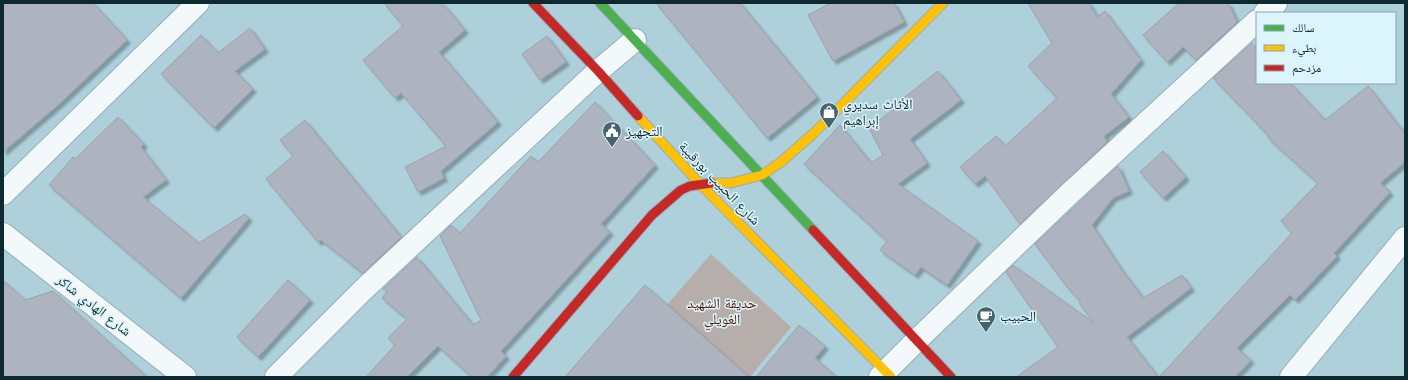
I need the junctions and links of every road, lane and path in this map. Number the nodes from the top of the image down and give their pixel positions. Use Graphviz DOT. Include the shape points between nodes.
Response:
graph roads {
  1 [pos="198,3"];
  2 [pos="533,3"];
  3 [pos="600,3"];
  4 [pos="943,3"];
  5 [pos="1276,3"];
  6 [pos="1266,12"];
  7 [pos="1256,22"];
  8 [pos="635,40"];
  9 [pos="598,71"];
  10 [pos="762,176"];
  11 [pos="700,184"];
  12 [pos="3,194"];
  13 [pos="3,234"];
  14 [pos="1405,238"];
  15 [pos="917,340"];
  16 [pos="885,375"];
  17 [pos="185,377"];
  18 [pos="276,377"];
  19 [pos="513,377"];
  20 [pos="951,377"];
  21 [pos="1291,377"];
  1 -- 12 [label="street"];
  2 -- 9 [label="street, شارع الحبيب بورقيبة"];
  3 -- 8 [label="street"];
  4 -- 10 [label="street" via="814,133"];
  5 -- 6 [label="street"];
  7 -- 15 [label="street" via="1068,195"];
  8 -- 9 [label="street"];
  8 -- 10 [label="street"];
  9 -- 11 [label="street, شارع الحبيب بورقيبة"];
  9 -- 18 [label="street" via="363,290"];
  10 -- 11 [label="street" via="731,183"];
  10 -- 15 [label="street"];
  11 -- 16 [label="street, شارع الحبيب بورقيبة"];
  11 -- 19 [label="street" via="681,190 652,215"];
  13 -- 17 [label="street, شارع الهادي شاكر"];
  14 -- 21 [label="street"];
  15 -- 16 [label="street"];
  15 -- 20 [label="street"];
}
